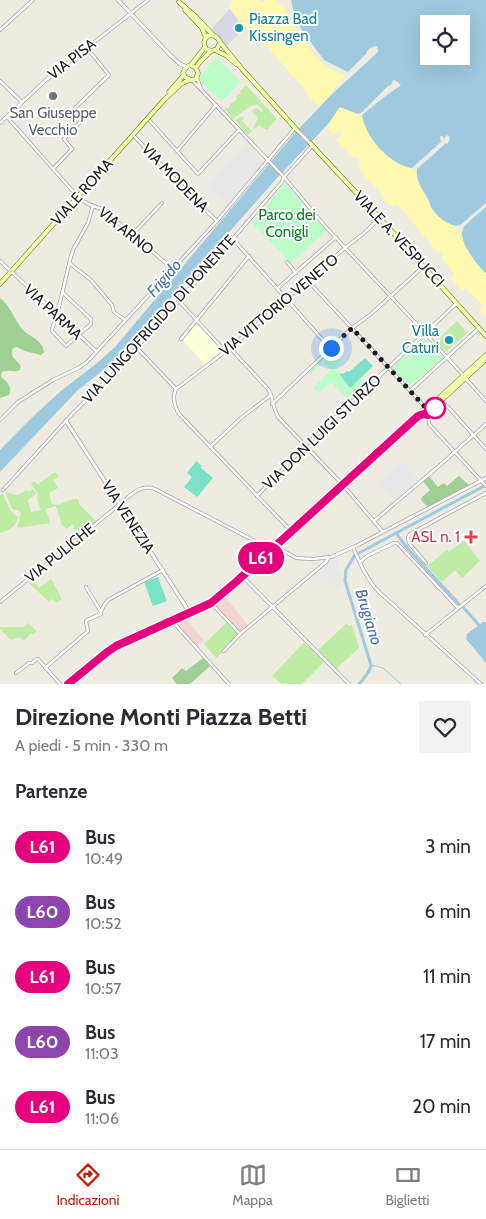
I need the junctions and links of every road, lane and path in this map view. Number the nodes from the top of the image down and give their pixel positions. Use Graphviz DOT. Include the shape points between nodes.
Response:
graph roads {
  1 [pos="33,0"];
  2 [pos="118,0"];
  3 [pos="148,0"];
  4 [pos="179,1"];
  5 [pos="132,14"];
  6 [pos="0,30"];
  7 [pos="213,35"];
  8 [pos="206,38"];
  9 [pos="220,42"];
  10 [pos="205,47"];
  11 [pos="87,48"];
  12 [pos="213,51"];
  13 [pos="196,68"];
  14 [pos="186,69"];
  15 [pos="242,69"];
  16 [pos="196,78"];
  17 [pos="190,80"];
  18 [pos="0,81"];
  19 [pos="203,92"];
  20 [pos="164,100"];
  21 [pos="22,102"];
  22 [pos="216,106"];
  23 [pos="6,117"];
  24 [pos="150,122"];
  25 [pos="0,123"];
  26 [pos="297,129"];
  27 [pos="239,130"];
  28 [pos="133,136"];
  29 [pos="312,145"];
  30 [pos="177,151"];
  31 [pos="269,162"];
  32 [pos="53,169"];
  33 [pos="283,176"];
  34 [pos="78,197"];
  35 [pos="162,203"];
  36 [pos="93,206"];
  37 [pos="380,218"];
  38 [pos="217,221"];
  39 [pos="132,235"];
  40 [pos="336,237"];
  41 [pos="233,239"];
  42 [pos="346,247"];
  43 [pos="249,256"];
  44 [pos="0,261"];
  45 [pos="287,262"];
  46 [pos="69,263"];
  47 [pos="424,267"];
  48 [pos="172,269"];
  49 [pos="11,272"];
  50 [pos="296,273"];
  51 [pos="308,280"];
  52 [pos="0,284"];
  53 [pos="278,288"];
  54 [pos="62,292"];
  55 [pos="392,295"];
  56 [pos="287,299"];
  57 [pos="180,301"];
  58 [pos="457,303"];
  59 [pos="57,316"];
  60 [pos="197,320"];
  61 [pos="125,321"];
  62 [pos="352,328"];
  63 [pos="479,328"];
  64 [pos="425,333"];
  65 [pos="78,335"];
  66 [pos="486,336"];
  67 [pos="181,339"];
  68 [pos="137,348"];
  69 [pos="230,348"];
  70 [pos="331,348"];
  71 [pos="96,351"];
  72 [pos="225,351"];
  73 [pos="486,355"];
  74 [pos="446,357"];
  75 [pos="486,359"];
  76 [pos="388,368"];
  77 [pos="465,376"];
  78 [pos="176,389"];
  79 [pos="410,391"];
  80 [pos="271,395"];
  81 [pos="441,401"];
  82 [pos="486,401"];
  83 [pos="272,404"];
  84 [pos="427,411"];
  85 [pos="0,419"];
  86 [pos="66,421"];
  87 [pos="486,424"];
  88 [pos="474,435"];
  89 [pos="306,446"];
  90 [pos="210,447"];
  91 [pos="486,449"];
  92 [pos="455,451"];
  93 [pos="486,478"];
  94 [pos="482,482"];
  95 [pos="343,485"];
  96 [pos="486,486"];
  97 [pos="3,490"];
  98 [pos="486,493"];
  99 [pos="257,496"];
  100 [pos="120,504"];
  101 [pos="374,521"];
  102 [pos="292,531"];
  103 [pos="383,532"];
  104 [pos="275,546"];
  105 [pos="354,549"];
  106 [pos="271,550"];
  107 [pos="329,557"];
  108 [pos="359,560"];
  109 [pos="426,563"];
  110 [pos="163,570"];
  111 [pos="242,576"];
  112 [pos="486,586"];
  113 [pos="86,587"];
  114 [pos="0,602"];
  115 [pos="211,603"];
  116 [pos="271,607"];
  117 [pos="458,608"];
  118 [pos="101,612"];
  119 [pos="190,614"];
  120 [pos="172,622"];
  121 [pos="240,634"];
  122 [pos="425,634"];
  123 [pos="224,651"];
  124 [pos="45,668"];
  125 [pos="16,673"];
  126 [pos="60,684"];
  127 [pos="68,684"];
  128 [pos="229,684"];
  129 [pos="349,684"];
  130 [pos="482,684"];
  1 -- 6 [label="street"];
  2 -- 5 [label="street"];
  3 -- 5 [label="street, VIA PISA"];
  4 -- 7 [label="main road"];
  4 -- 8 [label="main road" via="202,28"];
  5 -- 11 [label="street, VIA PISA"];
  5 -- 14 [label="street"];
  7 -- 8 [label="main road"];
  7 -- 9 [label="main road"];
  8 -- 10 [label="main road"];
  9 -- 12 [label="main road"];
  9 -- 15 [label="main road"];
  10 -- 12 [label="main road"];
  10 -- 14 [label="main road, VIALE ROMA"];
  11 -- 21 [label="street, VIA PISA"];
  11 -- 32 [label="street" via="109,75 75,108 83,120 64,139 72,149"];
  12 -- 13 [label="main road"];
  12 -- 15 [label="main road" via="227,56"];
  13 -- 14 [label="main road"];
  13 -- 16 [label="main road"];
  14 -- 17 [label="main road" via="186,78"];
  14 -- 20 [label="main road, VIALE ROMA"];
  15 -- 26 [label="main road"];
  16 -- 17 [label="main road, VIALE ROMA"];
  16 -- 19 [label="street"];
  17 -- 19 [label="street"];
  17 -- 20 [label="main road, VIALE ROMA"];
  18 -- 21 [label="street"];
  19 -- 22 [label="street"];
  20 -- 28 [label="main road, VIALE ROMA"];
  21 -- 23 [label="street, VIA PISA"];
  22 -- 27 [label="street"];
  22 -- 30 [label="street"];
  23 -- 25 [label="street, VIA PISA"];
  23 -- 32 [label="street, VIA ARNO"];
  24 -- 30 [label="street"];
  26 -- 29 [label="street"];
  26 -- 31 [label="street"];
  27 -- 30 [label="street" via="198,174"];
  27 -- 31 [label="street"];
  28 -- 34 [label="main road, VIALE ROMA"];
  28 -- 38 [label="street, VIA MODENA"];
  29 -- 33 [label="street, VIA LUNGOFRIGIDO DI PONENTE"];
  29 -- 37 [label="main road, VIALE A. VESPUCCI"];
  31 -- 33 [label="street"];
  31 -- 38 [label="street"];
  32 -- 34 [label="street, VIA ARNO"];
  33 -- 40 [label="street"];
  33 -- 41 [label="street, VIA LUNGOFRIGIDO DI PONENTE" via="282,182"];
  34 -- 36 [label="street, VIA ARNO"];
  34 -- 49 [label="main road, VIALE ROMA"];
  35 -- 39 [label="street"];
  36 -- 39 [label="street, VIA ARNO" via="102,209"];
  36 -- 46 [label="street"];
  37 -- 42 [label="street, VIA VITTORIO VENETO"];
  37 -- 47 [label="main road, VIALE A. VESPUCCI"];
  38 -- 48 [label="street"];
  39 -- 48 [label="street, VIA ARNO"];
  40 -- 42 [label="street"];
  40 -- 50 [label="street"];
  41 -- 43 [label="street"];
  41 -- 57 [label="street, VIA LUNGOFRIGIDO DI PONENTE"];
  42 -- 51 [label="street, VIA VITTORIO VENETO"];
  42 -- 55 [label="street"];
  43 -- 53 [label="street"];
  43 -- 60 [label="street"];
  44 -- 49 [label="street, VIA PARMA"];
  45 -- 50 [label="street"];
  46 -- 54 [label="street"];
  46 -- 61 [label="street" via="92,280"];
  47 -- 55 [label="street"];
  47 -- 58 [label="main road, VIALE A. VESPUCCI"];
  48 -- 61 [label="street"];
  49 -- 52 [label="main road, VIALE ROMA"];
  49 -- 59 [label="street, VIA PARMA"];
  50 -- 53 [label="street"];
  51 -- 56 [label="street, VIA VITTORIO VENETO"];
  51 -- 62 [label="street"];
  53 -- 56 [label="street"];
  54 -- 59 [label="street"];
  54 -- 65 [label="street" via="92,319 91,324"];
  55 -- 62 [label="street"];
  55 -- 64 [label="street"];
  56 -- 69 [label="street, VIA VITTORIO VENETO"];
  56 -- 70 [label="street"];
  57 -- 60 [label="street"];
  57 -- 68 [label="street, VIA LUNGOFRIGIDO DI PONENTE"];
  58 -- 63 [label="main road, VIALE A. VESPUCCI"];
  58 -- 64 [label="street, VIA DON LUIGI STURZO"];
  59 -- 65 [label="street, VIA PARMA"];
  59 -- 65 [label="street" via="52,331 66,346"];
  60 -- 67 [label="street"];
  60 -- 72 [label="street"];
  61 -- 71 [label="street"];
  62 -- 70 [label="street"];
  62 -- 76 [label="street"];
  63 -- 66 [label="main road, VIALE A. VESPUCCI"];
  63 -- 74 [label="street"];
  64 -- 74 [label="street"];
  64 -- 76 [label="street, VIA DON LUIGI STURZO"];
  65 -- 71 [label="street, VIA PARMA"];
  68 -- 78 [label="street"];
  68 -- 86 [label="street, VIA LUNGOFRIGIDO DI PONENTE"];
  69 -- 72 [label="street, VIA VITTORIO VENETO"];
  69 -- 80 [label="street"];
  70 -- 83 [label="street"];
  71 -- 85 [label="street" via="80,367 18,402"];
  72 -- 78 [label="street, VIA VITTORIO VENETO"];
  73 -- 77 [label="main road"];
  74 -- 77 [label="street"];
  74 -- 79 [label="street"];
  75 -- 77 [label="main road"];
  76 -- 79 [label="street"];
  76 -- 89 [label="street, VIA DON LUIGI STURZO"];
  77 -- 81 [label="main road"];
  77 -- 82 [label="street"];
  77 -- 84 [label="main road"];
  78 -- 90 [label="street" via="175,407"];
  79 -- 84 [label="street"];
  80 -- 83 [label="street"];
  80 -- 90 [label="street"];
  81 -- 84 [label="main road"];
  81 -- 88 [label="street"];
  83 -- 89 [label="street" via="279,418"];
  84 -- 92 [label="street" via="430,424"];
  84 -- 95 [label="main road"];
  86 -- 97 [label="street, VIA LUNGOFRIGIDO DI PONENTE"];
  86 -- 100 [label="street, VIA VENEZIA"];
  87 -- 88 [label="street"];
  88 -- 91 [label="street"];
  88 -- 92 [label="street"];
  89 -- 95 [label="street"];
  89 -- 99 [label="street, VIA DON LUIGI STURZO"];
  90 -- 99 [label="street"];
  92 -- 94 [label="street"];
  92 -- 101 [label="street"];
  93 -- 94 [label="street"];
  94 -- 96 [label="street"];
  94 -- 103 [label="street"];
  95 -- 101 [label="street"];
  95 -- 102 [label="main road"];
  98 -- 109 [label="street" via="410,534 408,543"];
  99 -- 102 [label="street"];
  100 -- 106 [label="street, VIA PULICHE" via="143,487 151,487"];
  100 -- 110 [label="street, VIA VENEZIA"];
  100 -- 114 [label="street, VIA PULICHE"];
  101 -- 103 [label="street"];
  102 -- 104 [label="main road"];
  103 -- 105 [label="street"];
  104 -- 106 [label="main road"];
  104 -- 107 [label="street" via="296,558"];
  105 -- 107 [label="street"];
  105 -- 108 [label="street"];
  106 -- 111 [label="main road"];
  107 -- 116 [label="street"];
  108 -- 117 [label="street" via="397,542"];
  108 -- 122 [label="street" via="378,591"];
  110 -- 118 [label="street" via="108,600"];
  110 -- 119 [label="street, VIA VENEZIA"];
  111 -- 115 [label="main road"];
  111 -- 116 [label="street"];
  112 -- 117 [label="street"];
  113 -- 118 [label="street"];
  115 -- 119 [label="main road"];
  115 -- 121 [label="street"];
  116 -- 121 [label="street"];
  116 -- 129 [label="street"];
  117 -- 122 [label="street"];
  118 -- 124 [label="street" via="86,622 87,632"];
  119 -- 120 [label="main road"];
  120 -- 127 [label="main road" via="116,646"];
  120 -- 128 [label="street"];
  121 -- 123 [label="street"];
  122 -- 130 [label="street"];
  124 -- 125 [label="street" via="37,659"];
  124 -- 126 [label="street"];
}
